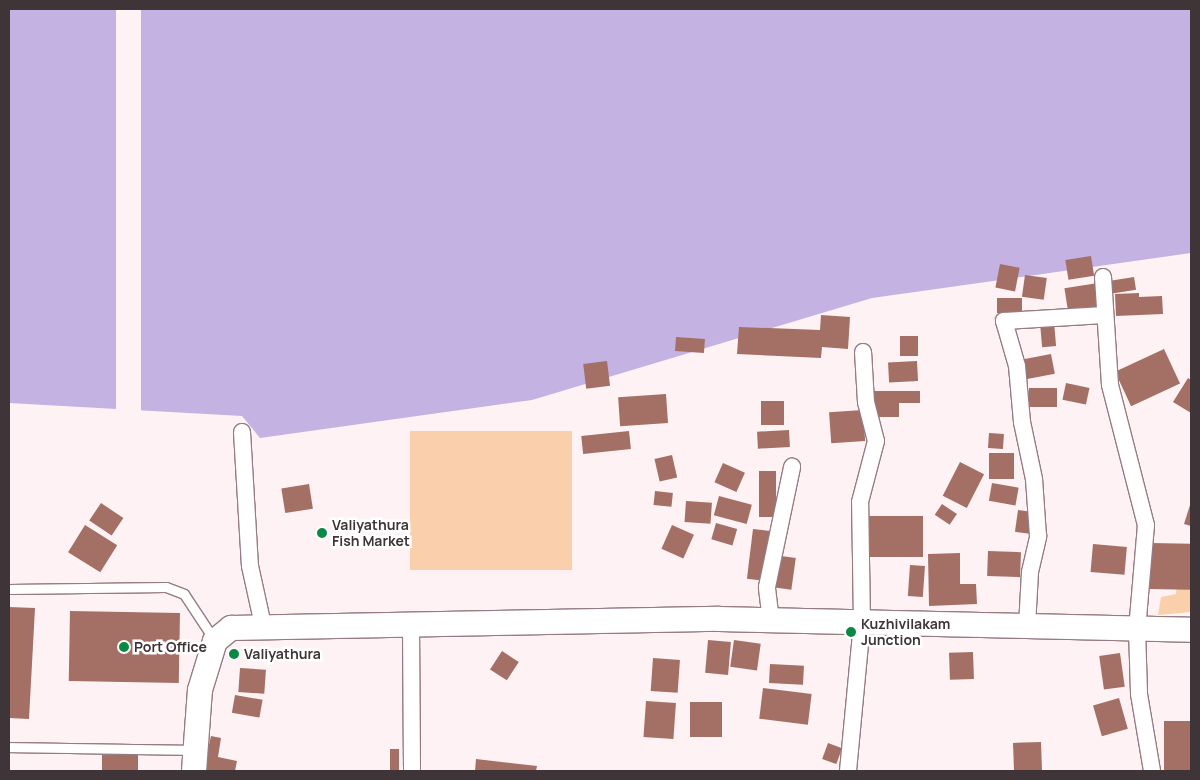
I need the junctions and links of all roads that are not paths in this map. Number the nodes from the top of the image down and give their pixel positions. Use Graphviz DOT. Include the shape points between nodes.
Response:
graph roads {
  1 [pos="1103,277"];
  2 [pos="1105,315"];
  3 [pos="863,352"];
  4 [pos="242,432"];
  5 [pos="792,466"];
  6 [pos="9,589"];
  7 [pos="771,621"];
  8 [pos="862,623"];
  9 [pos="263,625"];
  10 [pos="411,626"];
  11 [pos="1027,626"];
  12 [pos="1137,628"];
  13 [pos="1191,630"];
  14 [pos="216,641"];
  15 [pos="9,747"];
  16 [pos="195,760"];
  17 [pos="412,771"];
  18 [pos="848,771"];
  19 [pos="1152,771"];
  1 -- 2 [label="street"];
  2 -- 11 [label="street" via="1004,321 1017,366 1022,422 1034,479 1038,536 1030,572"];
  2 -- 12 [label="street" via="1110,385 1146,525 1145,577"];
  3 -- 8 [label="street" via="866,402 876,442 860,502"];
  4 -- 9 [label="street" via="250,566"];
  5 -- 7 [label="street" via="767,587"];
  6 -- 14 [label="lane" via="166,587 184,594"];
  7 -- 8 [label="main road"];
  7 -- 10 [label="main road"];
  8 -- 11 [label="main road"];
  8 -- 18 [label="street"];
  9 -- 10 [label="main road"];
  9 -- 14 [label="main road" via="231,628"];
  10 -- 17 [label="street"];
  11 -- 12 [label="main road"];
  12 -- 13 [label="main road"];
  12 -- 19 [label="street" via="1139,694"];
  14 -- 16 [label="main road" via="200,690"];
  15 -- 16 [label="lane"];
}
